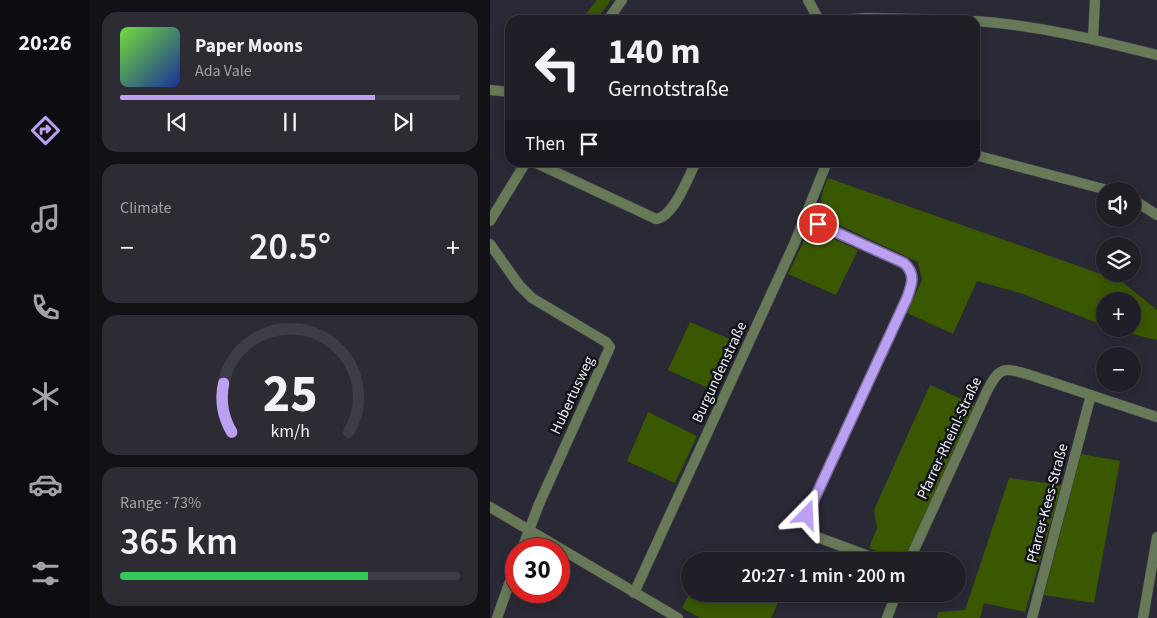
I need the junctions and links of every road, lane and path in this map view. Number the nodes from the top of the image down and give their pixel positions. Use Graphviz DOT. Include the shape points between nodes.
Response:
graph roads {
  1 [pos="622,0"];
  2 [pos="808,0"];
  3 [pos="1095,0"];
  4 [pos="612,15"];
  5 [pos="816,15"];
  6 [pos="980,22"];
  7 [pos="1093,39"];
  8 [pos="1157,55"];
  9 [pos="490,90"];
  10 [pos="505,92"];
  11 [pos="980,156"];
  12 [pos="523,167"];
  13 [pos="545,167"];
  14 [pos="693,167"];
  15 [pos="825,167"];
  16 [pos="1096,187"];
  17 [pos="1141,205"];
  18 [pos="1157,215"];
  19 [pos="806,219"];
  20 [pos="490,221"];
  21 [pos="490,244"];
  22 [pos="1091,395"];
  23 [pos="1157,417"];
  24 [pos="490,507"];
  25 [pos="529,530"];
  26 [pos="1157,537"];
  27 [pos="526,538"];
  28 [pos="858,552"];
  29 [pos="913,552"];
  30 [pos="634,593"];
  31 [pos="505,595"];
  32 [pos="893,602"];
  33 [pos="497,618"];
  34 [pos="678,618"];
  35 [pos="887,618"];
  36 [pos="1032,618"];
  37 [pos="1143,618"];
  1 -- 4 [label="street"];
  2 -- 5 [label="street"];
  3 -- 7 [label="street"];
  6 -- 7 [label="street"];
  7 -- 8 [label="street"];
  9 -- 10 [label="street"];
  11 -- 16 [label="street"];
  12 -- 20 [label="street"];
  13 -- 14 [label="street" via="656,219 667,215"];
  15 -- 19 [label="street, Burgundenstraße"];
  17 -- 18 [label="street"];
  19 -- 28 [label="street" via="904,263 913,276 907,298 807,515 810,532"];
  19 -- 30 [label="street, Burgundenstraße"];
  21 -- 25 [label="street, Hubertusweg" via="532,298 610,347"];
  22 -- 23 [label="street, Pfarrer-Rheinl-Straße"];
  22 -- 29 [label="street, Pfarrer-Rheinl-Straße" via="1010,369 996,374"];
  22 -- 36 [label="street, Pfarrer-Kees-Straße"];
  24 -- 25 [label="street"];
  25 -- 27 [label="street, Hubertusweg"];
  25 -- 30 [label="street"];
  26 -- 37 [label="street"];
  30 -- 34 [label="street"];
  31 -- 33 [label="street"];
  32 -- 35 [label="street"];
}
